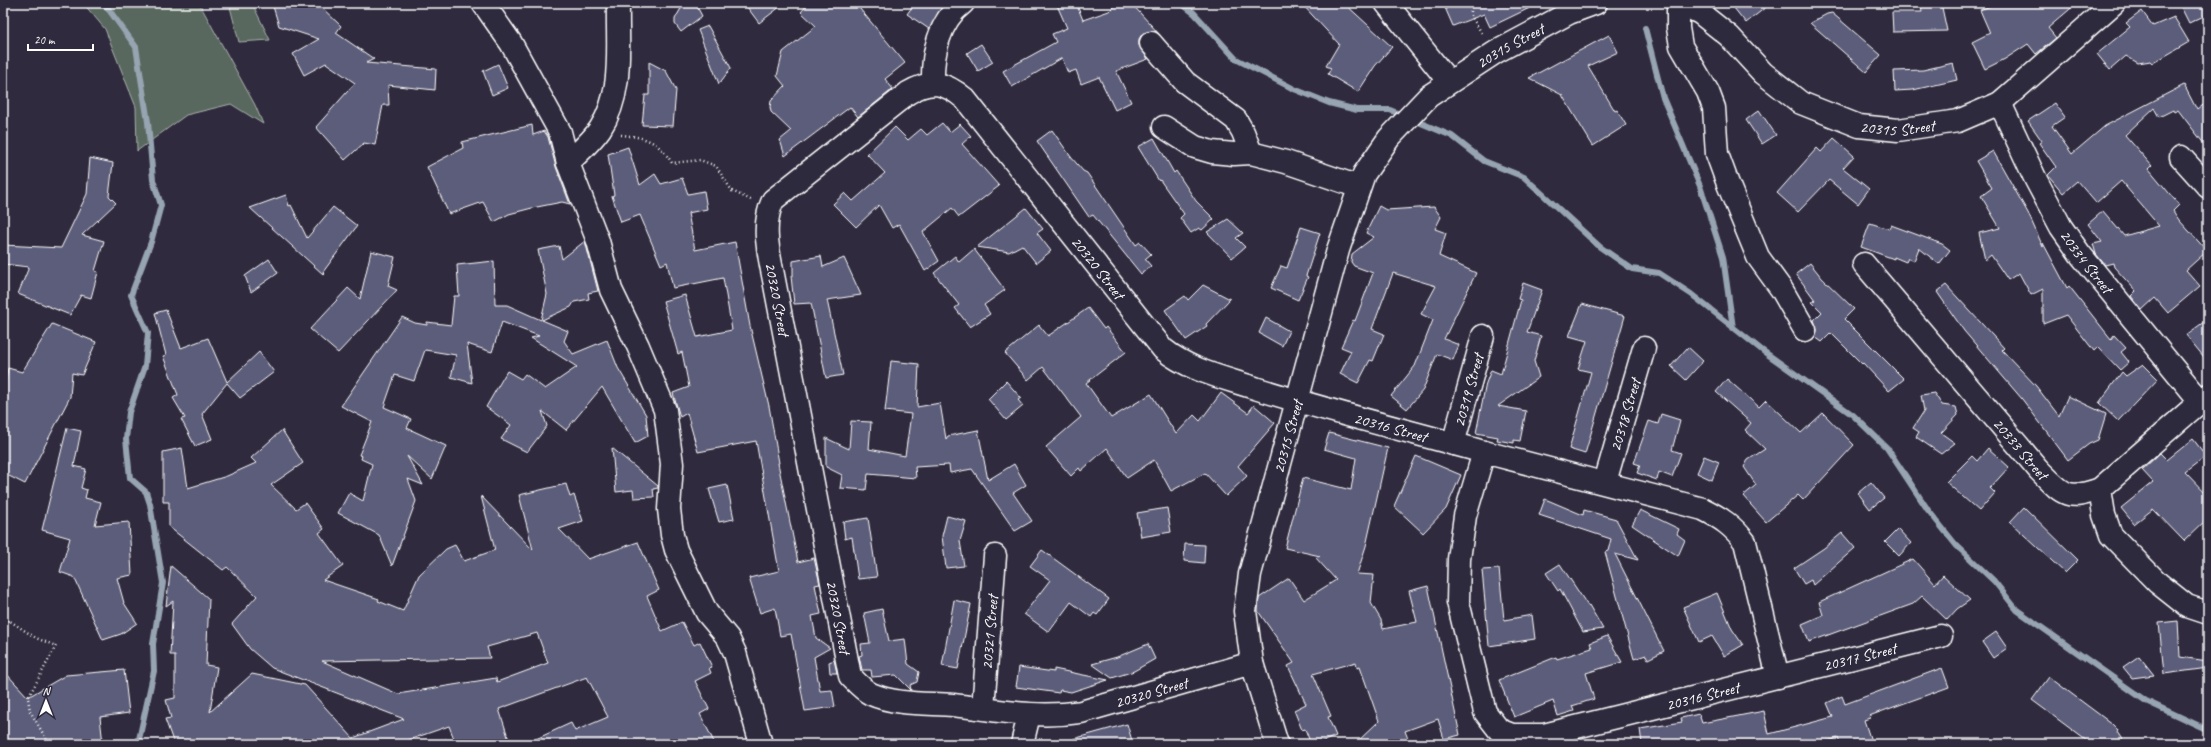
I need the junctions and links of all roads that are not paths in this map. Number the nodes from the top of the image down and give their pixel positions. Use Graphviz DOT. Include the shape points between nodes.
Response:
graph roads {
  1 [pos="483,3"];
  2 [pos="963,3"];
  3 [pos="1386,3"];
  4 [pos="1596,3"];
  5 [pos="1679,3"];
  6 [pos="2112,4"];
  7 [pos="618,6"];
  8 [pos="1151,43"];
  9 [pos="1449,82"];
  10 [pos="933,83"];
  11 [pos="2000,103"];
  12 [pos="1164,127"];
  13 [pos="1251,153"];
  14 [pos="2181,158"];
  15 [pos="568,163"];
  16 [pos="1359,187"];
  17 [pos="2208,187"];
  18 [pos="1864,264"];
  19 [pos="1805,330"];
  20 [pos="1483,336"];
  21 [pos="1644,348"];
  22 [pos="2204,399"];
  23 [pos="1297,401"];
  24 [pos="1453,444"];
  25 [pos="1484,452"];
  26 [pos="1605,482"];
  27 [pos="2100,489"];
  28 [pos="995,556"];
  29 [pos="2208,613"];
  30 [pos="1941,636"];
  31 [pos="1252,663"];
  32 [pos="1778,677"];
  33 [pos="983,708"];
  34 [pos="1030,715"];
  35 [pos="1512,735"];
  36 [pos="761,744"];
  37 [pos="1022,744"];
  38 [pos="1277,744"];
  39 [pos="1491,744"];
  1 -- 15 [label="street" via="511,43 560,132"];
  2 -- 10 [label="street" via="951,14 939,37 933,66"];
  3 -- 9 [label="street"];
  4 -- 9 [label="street, 20315 Street" via="1569,13 1496,52"];
  5 -- 11 [label="street, 20315 Street" via="1700,13 1729,36 1763,73 1801,104 1859,126 1898,130 1930,126 1958,121"];
  5 -- 19 [label="street" via="1678,28 1681,46 1708,92 1714,108 1717,154 1728,184 1758,257"];
  6 -- 11 [label="street, 20315 Street"];
  7 -- 15 [label="street" via="618,80 609,114 600,129"];
  8 -- 13 [label="street" via="1185,82 1236,120"];
  9 -- 16 [label="street, 20315 Street" via="1394,133 1364,174"];
  10 -- 23 [label="street, 20320 Street" via="953,89 965,99 1163,349 1178,361 1202,371"];
  10 -- 33 [label="street, 20320 Street" via="919,86 908,93 773,200 767,221 767,244 850,676 860,687 890,700"];
  11 -- 22 [label="street, 20334 Street" via="2036,180 2080,254"];
  12 -- 13 [label="street" via="1195,147 1212,152"];
  13 -- 16 [label="street"];
  14 -- 17 [label="street"];
  15 -- 36 [label="street" via="598,241 611,290 638,346 664,410 672,464 669,509 676,550 707,613 728,638"];
  16 -- 23 [label="street, 20315 Street" via="1338,250"];
  18 -- 27 [label="street, 20333 Street" via="2039,470 2059,490 2081,496"];
  20 -- 24 [label="street, 20319 Street"];
  21 -- 26 [label="street, 20318 Street"];
  22 -- 27 [label="street, 20333 Street"];
  23 -- 24 [label="street, 20316 Street"];
  23 -- 31 [label="street, 20315 Street" via="1250,574 1245,611"];
  24 -- 25 [label="street, 20316 Street"];
  25 -- 26 [label="street, 20316 Street"];
  25 -- 35 [label="street" via="1465,516 1459,559 1458,602 1485,712 1499,730"];
  26 -- 32 [label="street, 20316 Street" via="1703,509 1723,518 1735,528 1745,542"];
  27 -- 29 [label="street" via="2104,515 2111,535 2158,583 2187,606"];
  28 -- 33 [label="street, 20321 Street"];
  30 -- 32 [label="street, 20317 Street"];
  31 -- 34 [label="street, 20320 Street" via="1081,712"];
  31 -- 38 [label="street, 20315 Street"];
  32 -- 35 [label="street, 20316 Street" via="1544,735"];
  33 -- 34 [label="street, 20320 Street"];
  34 -- 37 [label="street"];
  35 -- 39 [label="street"];
}
